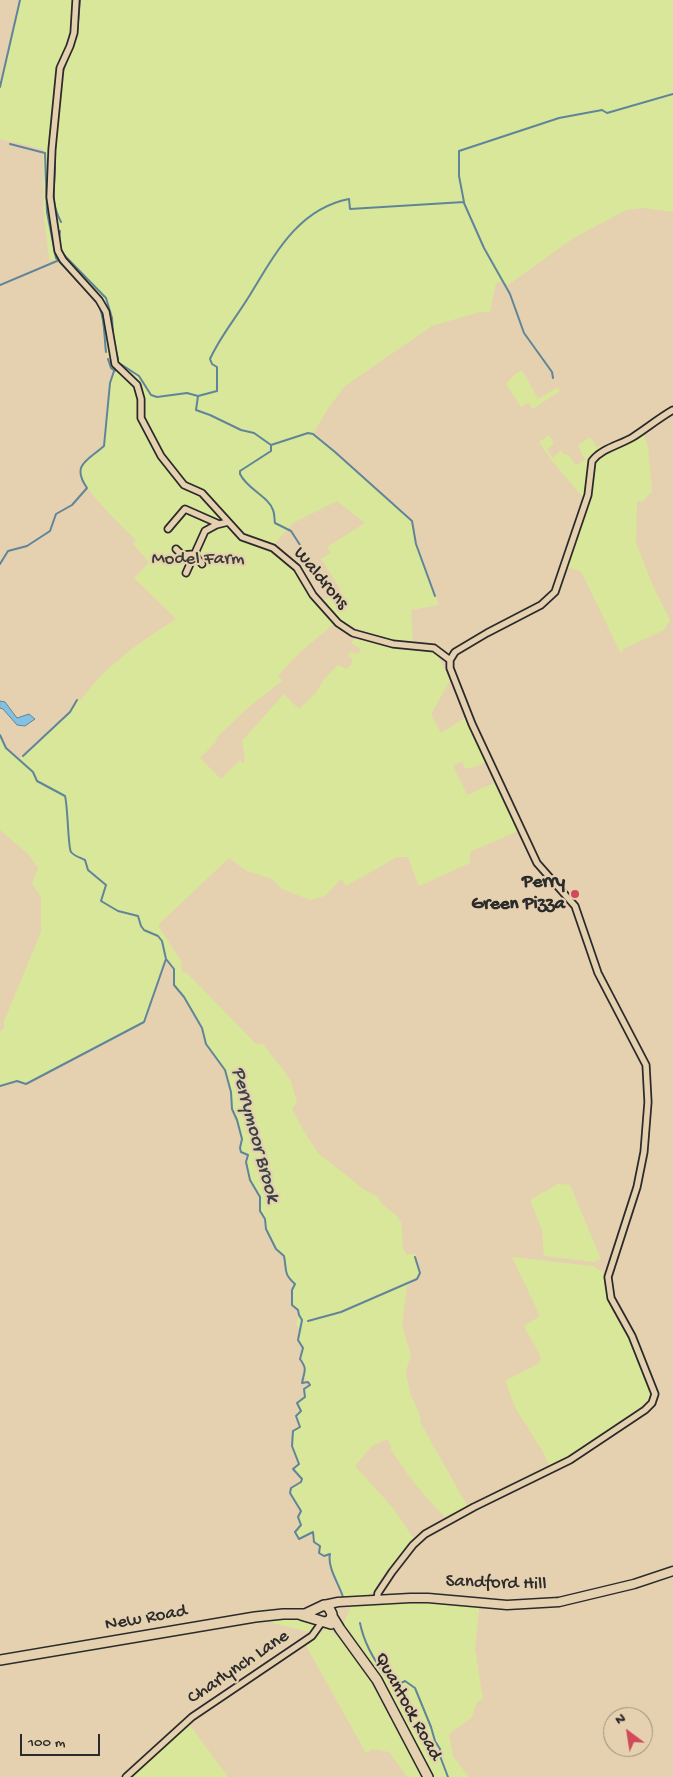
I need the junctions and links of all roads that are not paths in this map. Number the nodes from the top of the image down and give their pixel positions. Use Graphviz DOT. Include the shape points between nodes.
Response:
graph roads {
  1 [pos="76,0"];
  2 [pos="673,410"];
  3 [pos="228,522"];
  4 [pos="219,524"];
  5 [pos="168,529"];
  6 [pos="176,549"];
  7 [pos="194,554"];
  8 [pos="202,564"];
  9 [pos="186,572"];
  10 [pos="450,660"];
  11 [pos="673,1571"];
  12 [pos="377,1600"];
  13 [pos="343,1602"];
  14 [pos="321,1607"];
  15 [pos="298,1615"];
  16 [pos="326,1619"];
  17 [pos="0,1660"];
  18 [pos="126,1777"];
  19 [pos="428,1777"];
  1 -- 3 [label="street, Waldrons" via="74,33 60,68 52,149 50,197 58,251 106,312 115,364 137,384 141,418 161,456 184,485 202,493"];
  2 -- 10 [label="street" via="622,443 604,450 592,461 588,495 554,592 540,605 455,652"];
  3 -- 4 [label="street"];
  3 -- 10 [label="street, Waldrons" via="242,537 273,548 297,568 313,595 338,623 353,633 393,644 434,648"];
  4 -- 5 [label="street" via="185,509"];
  4 -- 7 [label="street" via="206,531"];
  6 -- 7 [label="street" via="182,556"];
  7 -- 8 [label="street"];
  7 -- 9 [label="street"];
  10 -- 12 [label="street" via="450,668 472,724 537,863 575,906 598,973 646,1065 648,1102 644,1152 637,1187 608,1277 611,1298 632,1336 655,1394 645,1410 570,1460 425,1534 392,1572"];
  11 -- 12 [label="main road, Sandford Hill" via="603,1592 551,1603 507,1604 428,1598"];
  12 -- 13 [label="main road, Sandford Hill"];
  13 -- 14 [label="main road, Sandford Hill"];
  13 -- 16 [label="main road"];
  14 -- 15 [label="main road, New Road"];
  14 -- 16 [label="main road" via="330,1608"];
  14 -- 16 [label="main road" via="315,1614"];
  15 -- 16 [label="main road, New Road"];
  15 -- 17 [label="main road, New Road" via="255,1617"];
  16 -- 18 [label="street, Charlynch Lane" via="312,1636 192,1718"];
  16 -- 19 [label="main road, Quantock Road" via="340,1629 377,1680"];
}
